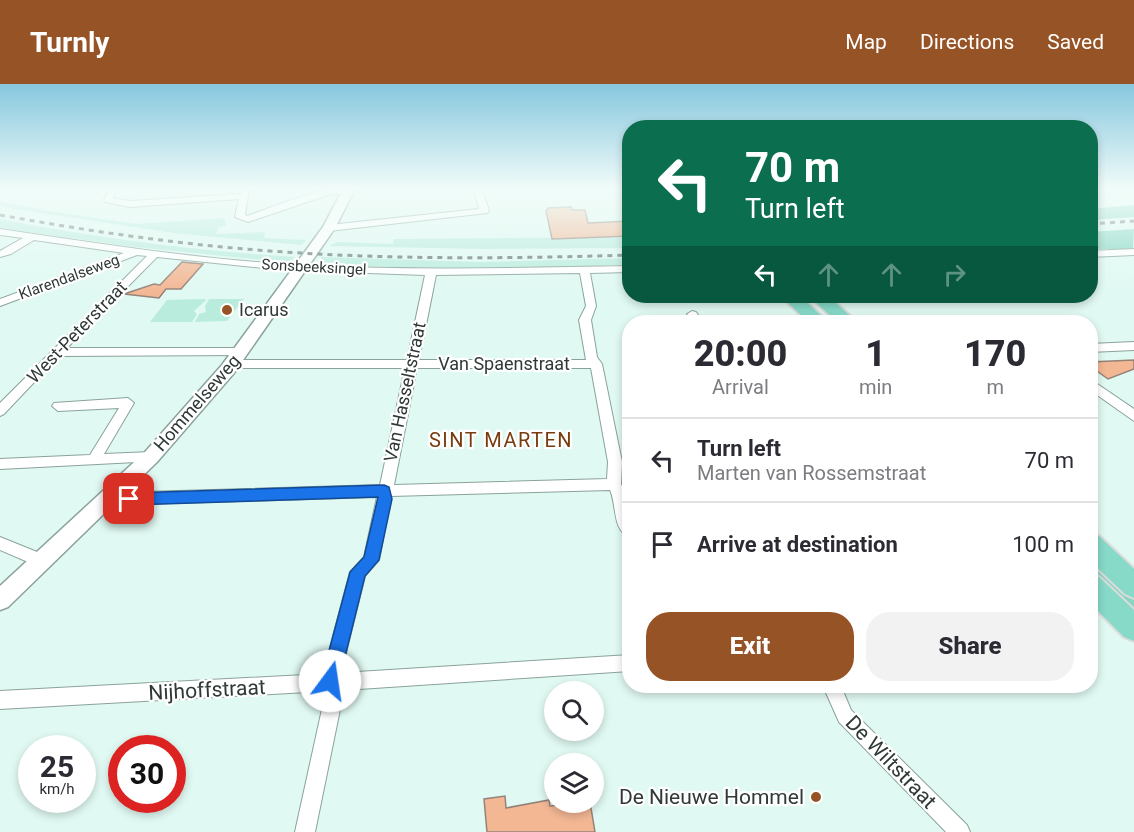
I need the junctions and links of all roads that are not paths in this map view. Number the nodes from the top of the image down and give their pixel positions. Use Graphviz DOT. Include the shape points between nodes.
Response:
graph roads {
  1 [pos="330,224"];
  2 [pos="365,224"];
  3 [pos="328,228"];
  4 [pos="0,232"];
  5 [pos="32,237"];
  6 [pos="138,252"];
  7 [pos="1134,252"];
  8 [pos="4,253"];
  9 [pos="155,254"];
  10 [pos="1098,254"];
  11 [pos="300,267"];
  12 [pos="622,270"];
  13 [pos="585,271"];
  14 [pos="431,272"];
  15 [pos="0,303"];
  16 [pos="798,303"];
  17 [pos="826,303"];
  18 [pos="811,315"];
  19 [pos="840,315"];
  20 [pos="1134,346"];
  21 [pos="1098,348"];
  22 [pos="56,352"];
  23 [pos="236,358"];
  24 [pos="410,364"];
  25 [pos="596,364"];
  26 [pos="1098,389"];
  27 [pos="58,406"];
  28 [pos="0,411"];
  29 [pos="1134,416"];
  30 [pos="151,457"];
  31 [pos="94,459"];
  32 [pos="0,465"];
  33 [pos="614,484"];
  34 [pos="384,491"];
  35 [pos="108,499"];
  36 [pos="622,505"];
  37 [pos="0,543"];
  38 [pos="1098,552"];
  39 [pos="42,561"];
  40 [pos="1134,586"];
  41 [pos="1098,593"];
  42 [pos="0,600"];
  43 [pos="1134,628"];
  44 [pos="622,663"];
  45 [pos="334,681"];
  46 [pos="835,693"];
  47 [pos="0,700"];
  48 [pos="306,830"];
  49 [pos="960,832"];
  1 -- 3 [label="street, Hommelseweg"];
  2 -- 3 [label="street"];
  3 -- 11 [label="street, Hommelseweg"];
  4 -- 5 [label="street, Sonsbeeksingel"];
  5 -- 6 [label="street, Sonsbeeksingel"];
  5 -- 8 [label="street"];
  6 -- 9 [label="street, Sonsbeeksingel"];
  6 -- 15 [label="street, Klarendalseweg"];
  7 -- 10 [label="street"];
  9 -- 11 [label="street, Sonsbeeksingel"];
  9 -- 22 [label="street, West-Peterstraat"];
  11 -- 14 [label="street, Sonsbeeksingel"];
  11 -- 23 [label="street, Hommelseweg"];
  12 -- 13 [label="street, Sonsbeeksingel"];
  13 -- 14 [label="street, Sonsbeeksingel"];
  13 -- 25 [label="street" via="591,306 585,320 591,358"];
  14 -- 24 [label="street, Van Hasseltstraat"];
  16 -- 18 [label="main road"];
  17 -- 19 [label="main road"];
  20 -- 21 [label="street"];
  22 -- 23 [label="street, Van Spaenstraat"];
  22 -- 28 [label="street, West-Peterstraat"];
  23 -- 24 [label="street, Van Spaenstraat"];
  23 -- 30 [label="street, Hommelseweg"];
  24 -- 25 [label="street, Van Spaenstraat"];
  24 -- 34 [label="street, Van Hasseltstraat"];
  25 -- 33 [label="street" via="615,462"];
  26 -- 29 [label="street"];
  27 -- 31 [label="street" via="128,404"];
  30 -- 31 [label="street"];
  30 -- 35 [label="street, Hommelseweg"];
  31 -- 32 [label="street"];
  33 -- 34 [label="street"];
  33 -- 36 [label="street"];
  34 -- 35 [label="street"];
  34 -- 45 [label="street, Van Hasseltstraat" via="371,560 358,572"];
  35 -- 39 [label="street, Hommelseweg"];
  37 -- 39 [label="street"];
  38 -- 40 [label="main road"];
  39 -- 42 [label="street, Hommelseweg"];
  41 -- 43 [label="main road"];
  44 -- 45 [label="street, Nijhoffstraat"];
  45 -- 47 [label="street, Nijhoffstraat"];
  45 -- 48 [label="street, Van Hasseltstraat"];
  46 -- 49 [label="street, De Wiltstraat" via="845,716"];
}
